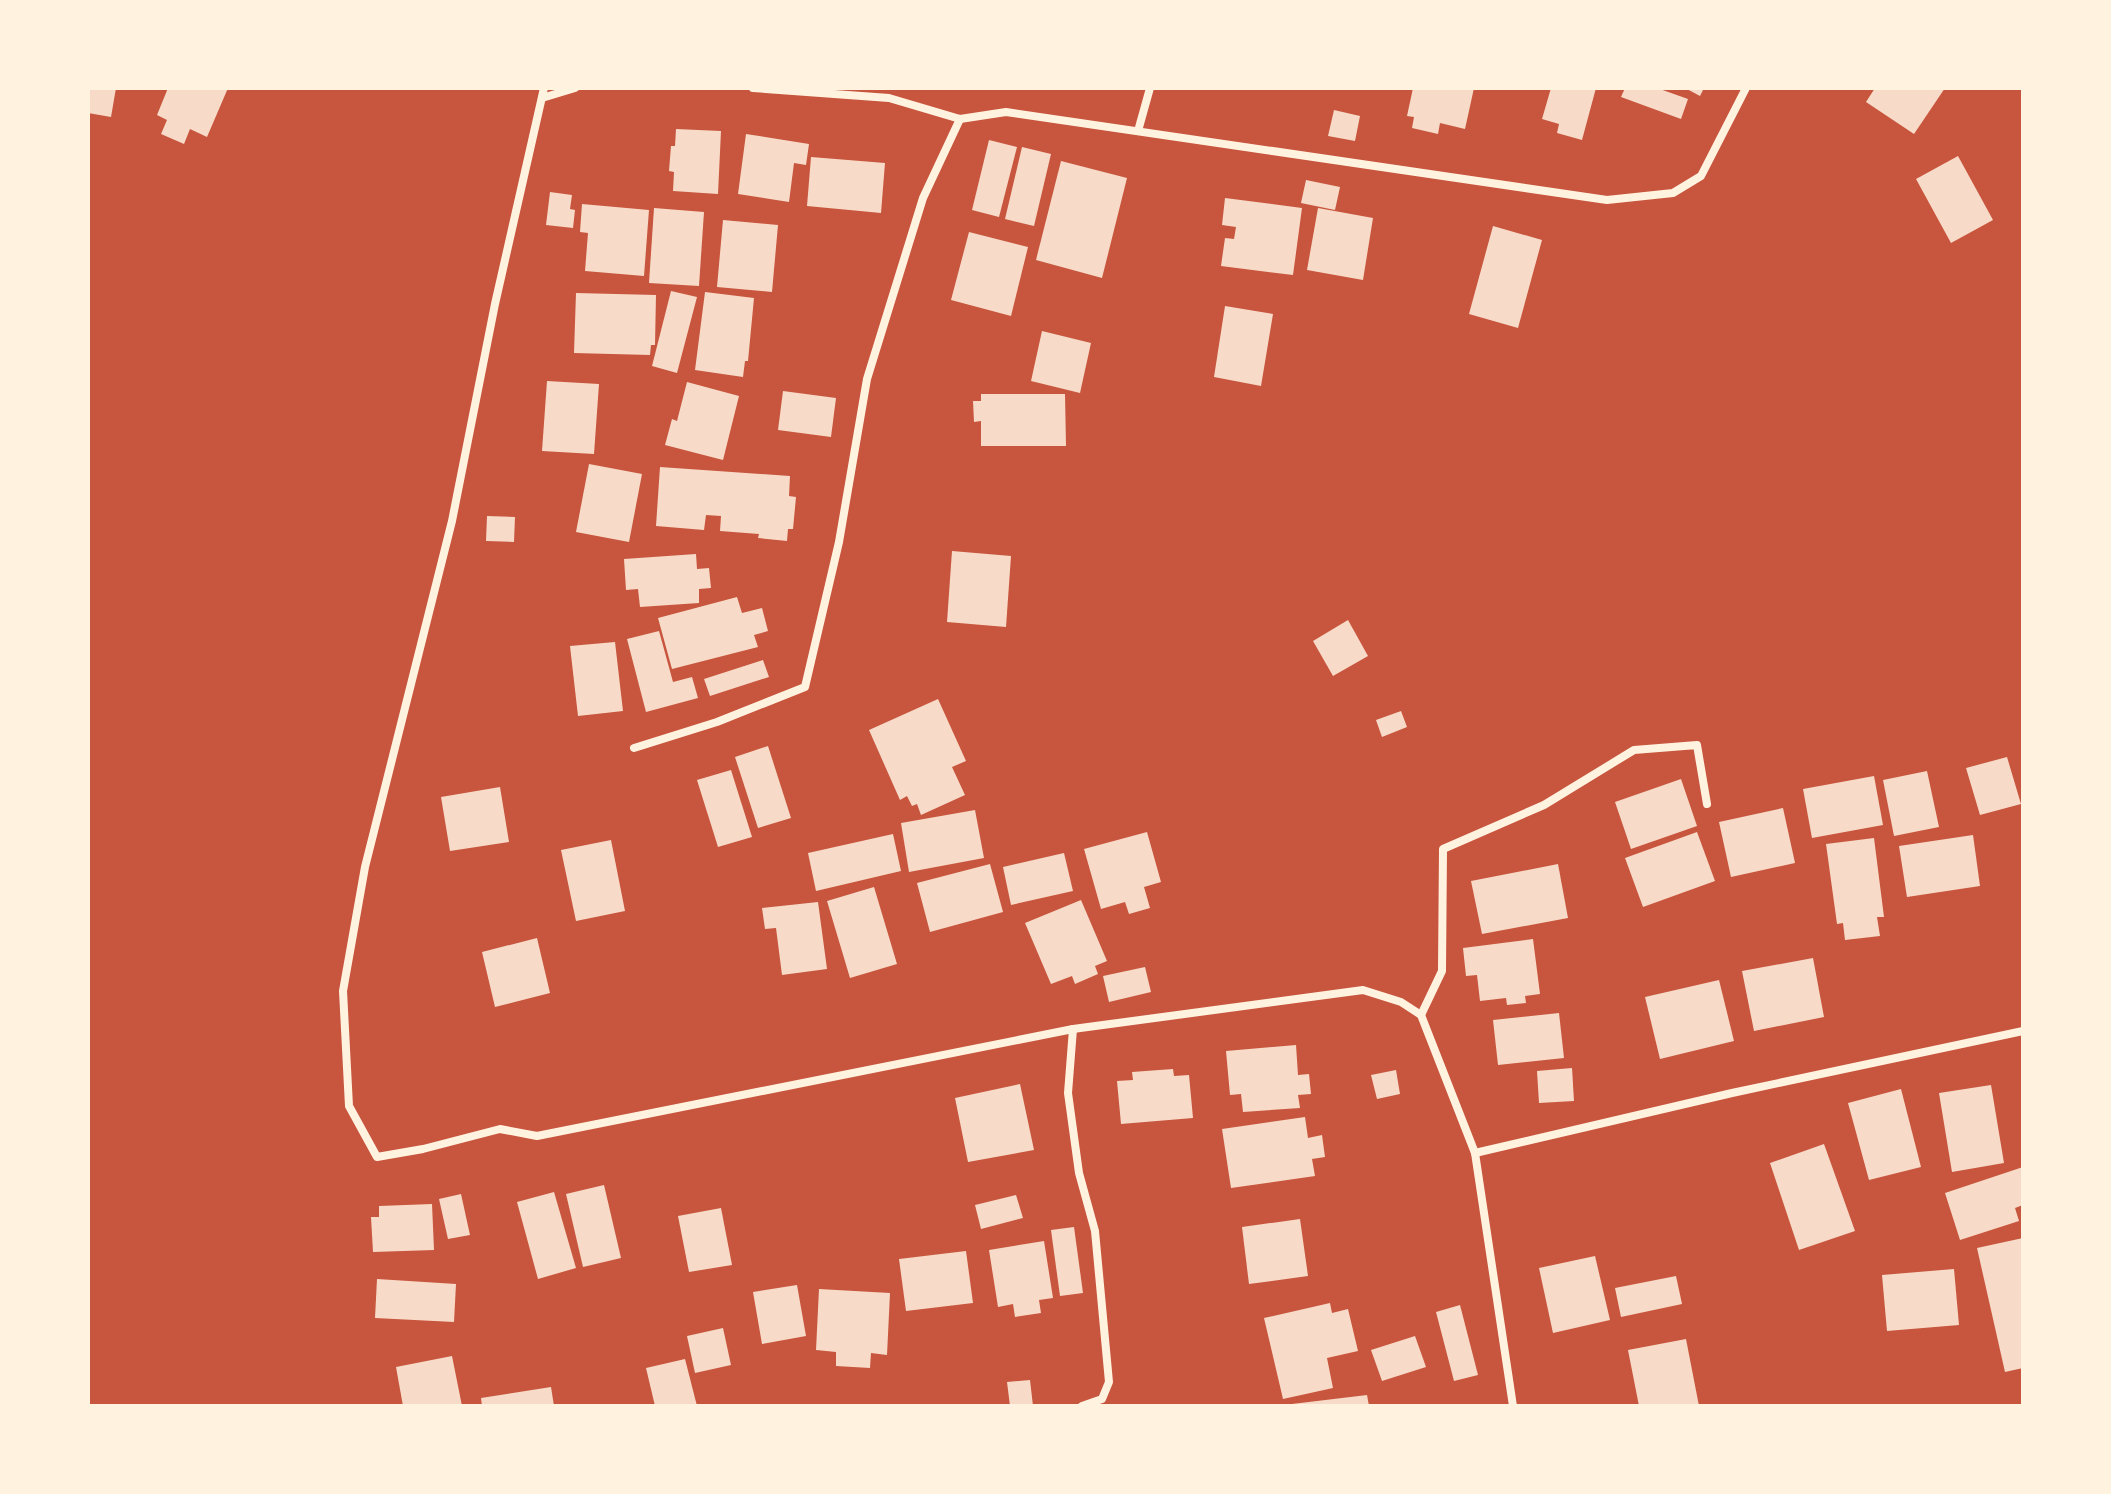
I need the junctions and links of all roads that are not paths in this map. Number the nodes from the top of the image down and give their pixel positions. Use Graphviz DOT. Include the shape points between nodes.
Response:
graph roads {
  1 [pos="575,88"];
  2 [pos="753,88"];
  3 [pos="1150,88"];
  4 [pos="1746,88"];
  5 [pos="543,93"];
  6 [pos="960,119"];
  7 [pos="1138,131"];
  8 [pos="634,748"];
  9 [pos="1707,804"];
  10 [pos="1421,1015"];
  11 [pos="1073,1029"];
  12 [pos="2023,1031"];
  13 [pos="1475,1153"];
  14 [pos="1082,1406"];
  15 [pos="1513,1406"];
  1 -- 5 [label="street"];
  2 -- 6 [label="street" via="889,98"];
  3 -- 7 [label="street"];
  4 -- 7 [label="street" via="1701,176 1673,193 1607,200"];
  5 -- 11 [label="street" via="452,521 365,867 343,991 349,1106 377,1157 500,1129 537,1136"];
  6 -- 7 [label="street" via="1006,112"];
  6 -- 8 [label="street" via="923,198 867,379 839,542 805,687"];
  9 -- 10 [label="street" via="1697,745 1634,750 1544,805 1443,849 1442,971"];
  10 -- 11 [label="street" via="1401,1002 1363,990"];
  10 -- 13 [label="street"];
  11 -- 14 [label="street" via="1068,1093 1079,1173 1095,1231 1109,1382 1102,1399"];
  12 -- 13 [label="street"];
  13 -- 15 [label="street"];
}
